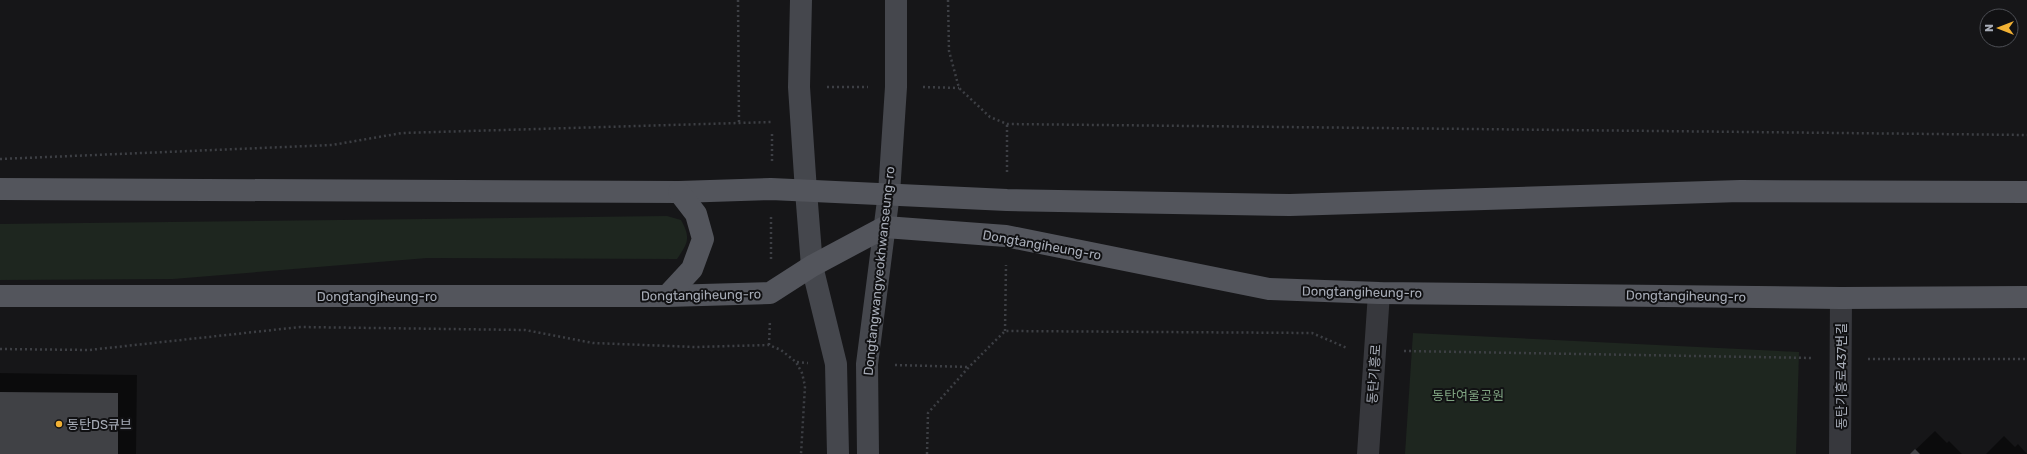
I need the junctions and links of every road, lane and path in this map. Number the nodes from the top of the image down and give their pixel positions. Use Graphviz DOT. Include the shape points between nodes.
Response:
graph roads {
  1 [pos="738,0"];
  2 [pos="801,0"];
  3 [pos="896,0"];
  4 [pos="948,0"];
  5 [pos="739,123"];
  6 [pos="2027,135"];
  7 [pos="0,159"];
  8 [pos="0,189"];
  9 [pos="771,189"];
  10 [pos="806,191"];
  11 [pos="679,192"];
  12 [pos="2027,192"];
  13 [pos="889,193"];
  14 [pos="885,227"];
  15 [pos="812,266"];
  16 [pos="1379,293"];
  17 [pos="770,294"];
  18 [pos="0,296"];
  19 [pos="667,296"];
  20 [pos="2027,297"];
  21 [pos="1841,298"];
  22 [pos="769,346"];
  23 [pos="0,349"];
  24 [pos="1351,350"];
  25 [pos="1403,351"];
  26 [pos="1841,359"];
  27 [pos="2027,359"];
  28 [pos="801,454"];
  29 [pos="838,454"];
  30 [pos="868,454"];
  31 [pos="927,454"];
  32 [pos="1368,454"];
  33 [pos="1840,454"];
  1 -- 5 [label="path"];
  2 -- 10 [label="street" via="799,87"];
  3 -- 13 [label="street, Dongtangwangyeokhwanseung-ro" via="896,87"];
  4 -- 6 [label="path" via="949,51 960,88 990,117 1007,124"];
  5 -- 7 [label="path" via="402,133 332,145"];
  5 -- 9 [label="path" via="772,122"];
  8 -- 11 [label="main road"];
  9 -- 10 [label="main road"];
  9 -- 11 [label="main road"];
  9 -- 17 [label="path"];
  10 -- 13 [label="main road"];
  10 -- 15 [label="street"];
  11 -- 19 [label="main road" via="696,214 703,239 692,269"];
  12 -- 13 [label="main road" via="1740,191 1290,205 1006,200"];
  13 -- 14 [label="street, Dongtangwangyeokhwanseung-ro"];
  14 -- 15 [label="main road, Dongtangiheung-ro"];
  14 -- 16 [label="main road, Dongtangiheung-ro" via="1006,236 1269,289"];
  14 -- 30 [label="street, Dongtangwangyeokhwanseung-ro" via="867,364"];
  15 -- 17 [label="main road, Dongtangiheung-ro"];
  15 -- 29 [label="street" via="836,364"];
  16 -- 21 [label="main road, Dongtangiheung-ro"];
  16 -- 32 [label="street, 동탄기흥로"];
  17 -- 19 [label="main road, Dongtangiheung-ro"];
  17 -- 22 [label="path"];
  18 -- 19 [label="main road, Dongtangiheung-ro"];
  20 -- 21 [label="main road, Dongtangiheung-ro"];
  21 -- 26 [label="street, 동탄기흥로437번길"];
  22 -- 23 [label="path" via="695,347 593,343 525,330 300,327 89,350"];
  22 -- 28 [label="path" via="781,350 796,362 802,372 805,386"];
  24 -- 31 [label="path" via="1312,333 1005,331 928,413"];
  25 -- 26 [label="path"];
  26 -- 27 [label="path"];
  26 -- 33 [label="street, 동탄기흥로437번길"];
}
